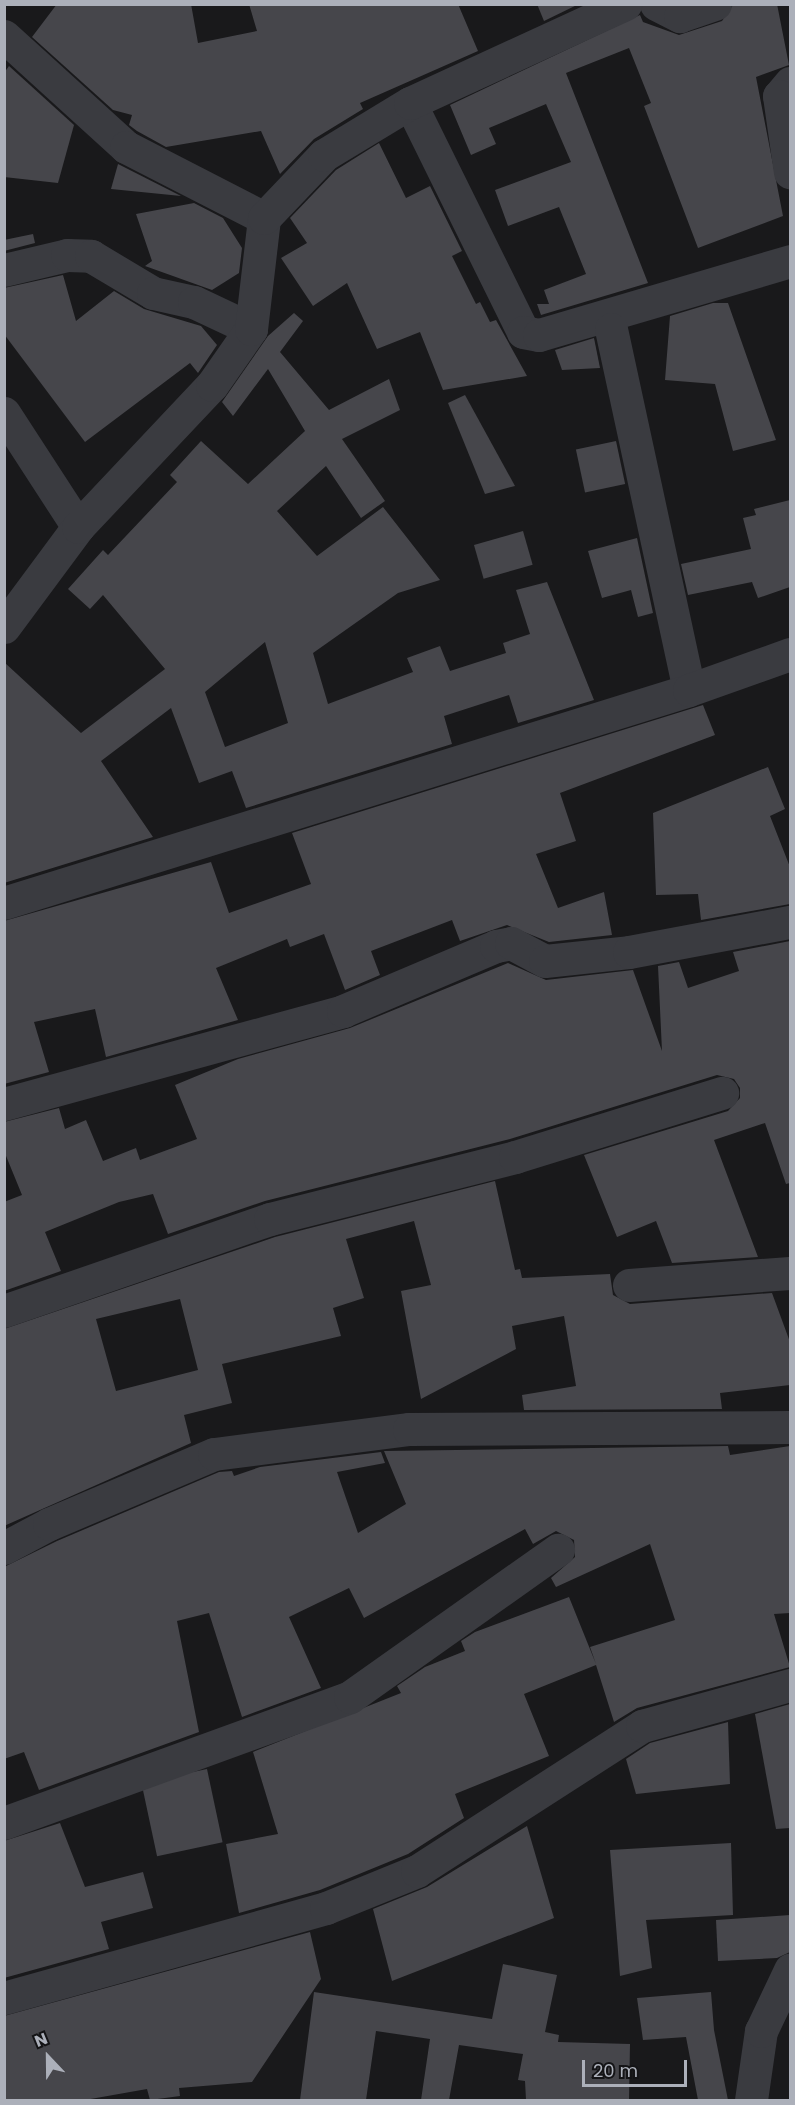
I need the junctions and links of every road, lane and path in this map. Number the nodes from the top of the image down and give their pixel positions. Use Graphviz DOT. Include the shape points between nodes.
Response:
graph roads {
  1 [pos="625,4"];
  2 [pos="656,4"];
  3 [pos="715,4"];
  4 [pos="4,36"];
  5 [pos="790,83"];
  6 [pos="410,103"];
  7 [pos="790,172"];
  8 [pos="264,218"];
  9 [pos="790,261"];
  10 [pos="4,270"];
  11 [pos="251,329"];
  12 [pos="611,329"];
  13 [pos="4,414"];
  14 [pos="78,527"];
  15 [pos="4,627"];
  16 [pos="790,654"];
  17 [pos="689,690"];
  18 [pos="4,903"];
  19 [pos="790,922"];
  20 [pos="722,1093"];
  21 [pos="4,1104"];
  22 [pos="790,1273"];
  23 [pos="629,1285"];
  24 [pos="4,1311"];
  25 [pos="790,1427"];
  26 [pos="4,1548"];
  27 [pos="558,1550"];
  28 [pos="790,1685"];
  29 [pos="4,1823"];
  30 [pos="790,1970"];
  31 [pos="4,1998"];
  32 [pos="776,2031"];
  33 [pos="752,2100"];
  1 -- 6 [label="street"];
  2 -- 3 [label="street" via="680,16"];
  4 -- 8 [label="street" via="126,147"];
  5 -- 7 [label="street" via="779,96"];
  6 -- 8 [label="street" via="324,155"];
  6 -- 9 [label="street" via="523,332 539,335"];
  8 -- 11 [label="street"];
  10 -- 11 [label="street" via="67,255 91,255 153,293 194,302"];
  11 -- 14 [label="street" via="212,385"];
  12 -- 17 [label="street"];
  13 -- 14 [label="street"];
  14 -- 15 [label="street"];
  16 -- 17 [label="street"];
  17 -- 18 [label="street"];
  19 -- 21 [label="street" via="629,952 545,961 511,944 496,946 343,1011"];
  20 -- 24 [label="street" via="515,1157 270,1220"];
  22 -- 23 [label="street"];
  25 -- 26 [label="street" via="409,1429 214,1454 49,1524"];
  27 -- 29 [label="street" via="350,1697"];
  28 -- 31 [label="street" via="642,1726 417,1871 326,1908"];
  30 -- 32 [label="street"];
  32 -- 33 [label="street"];
}
